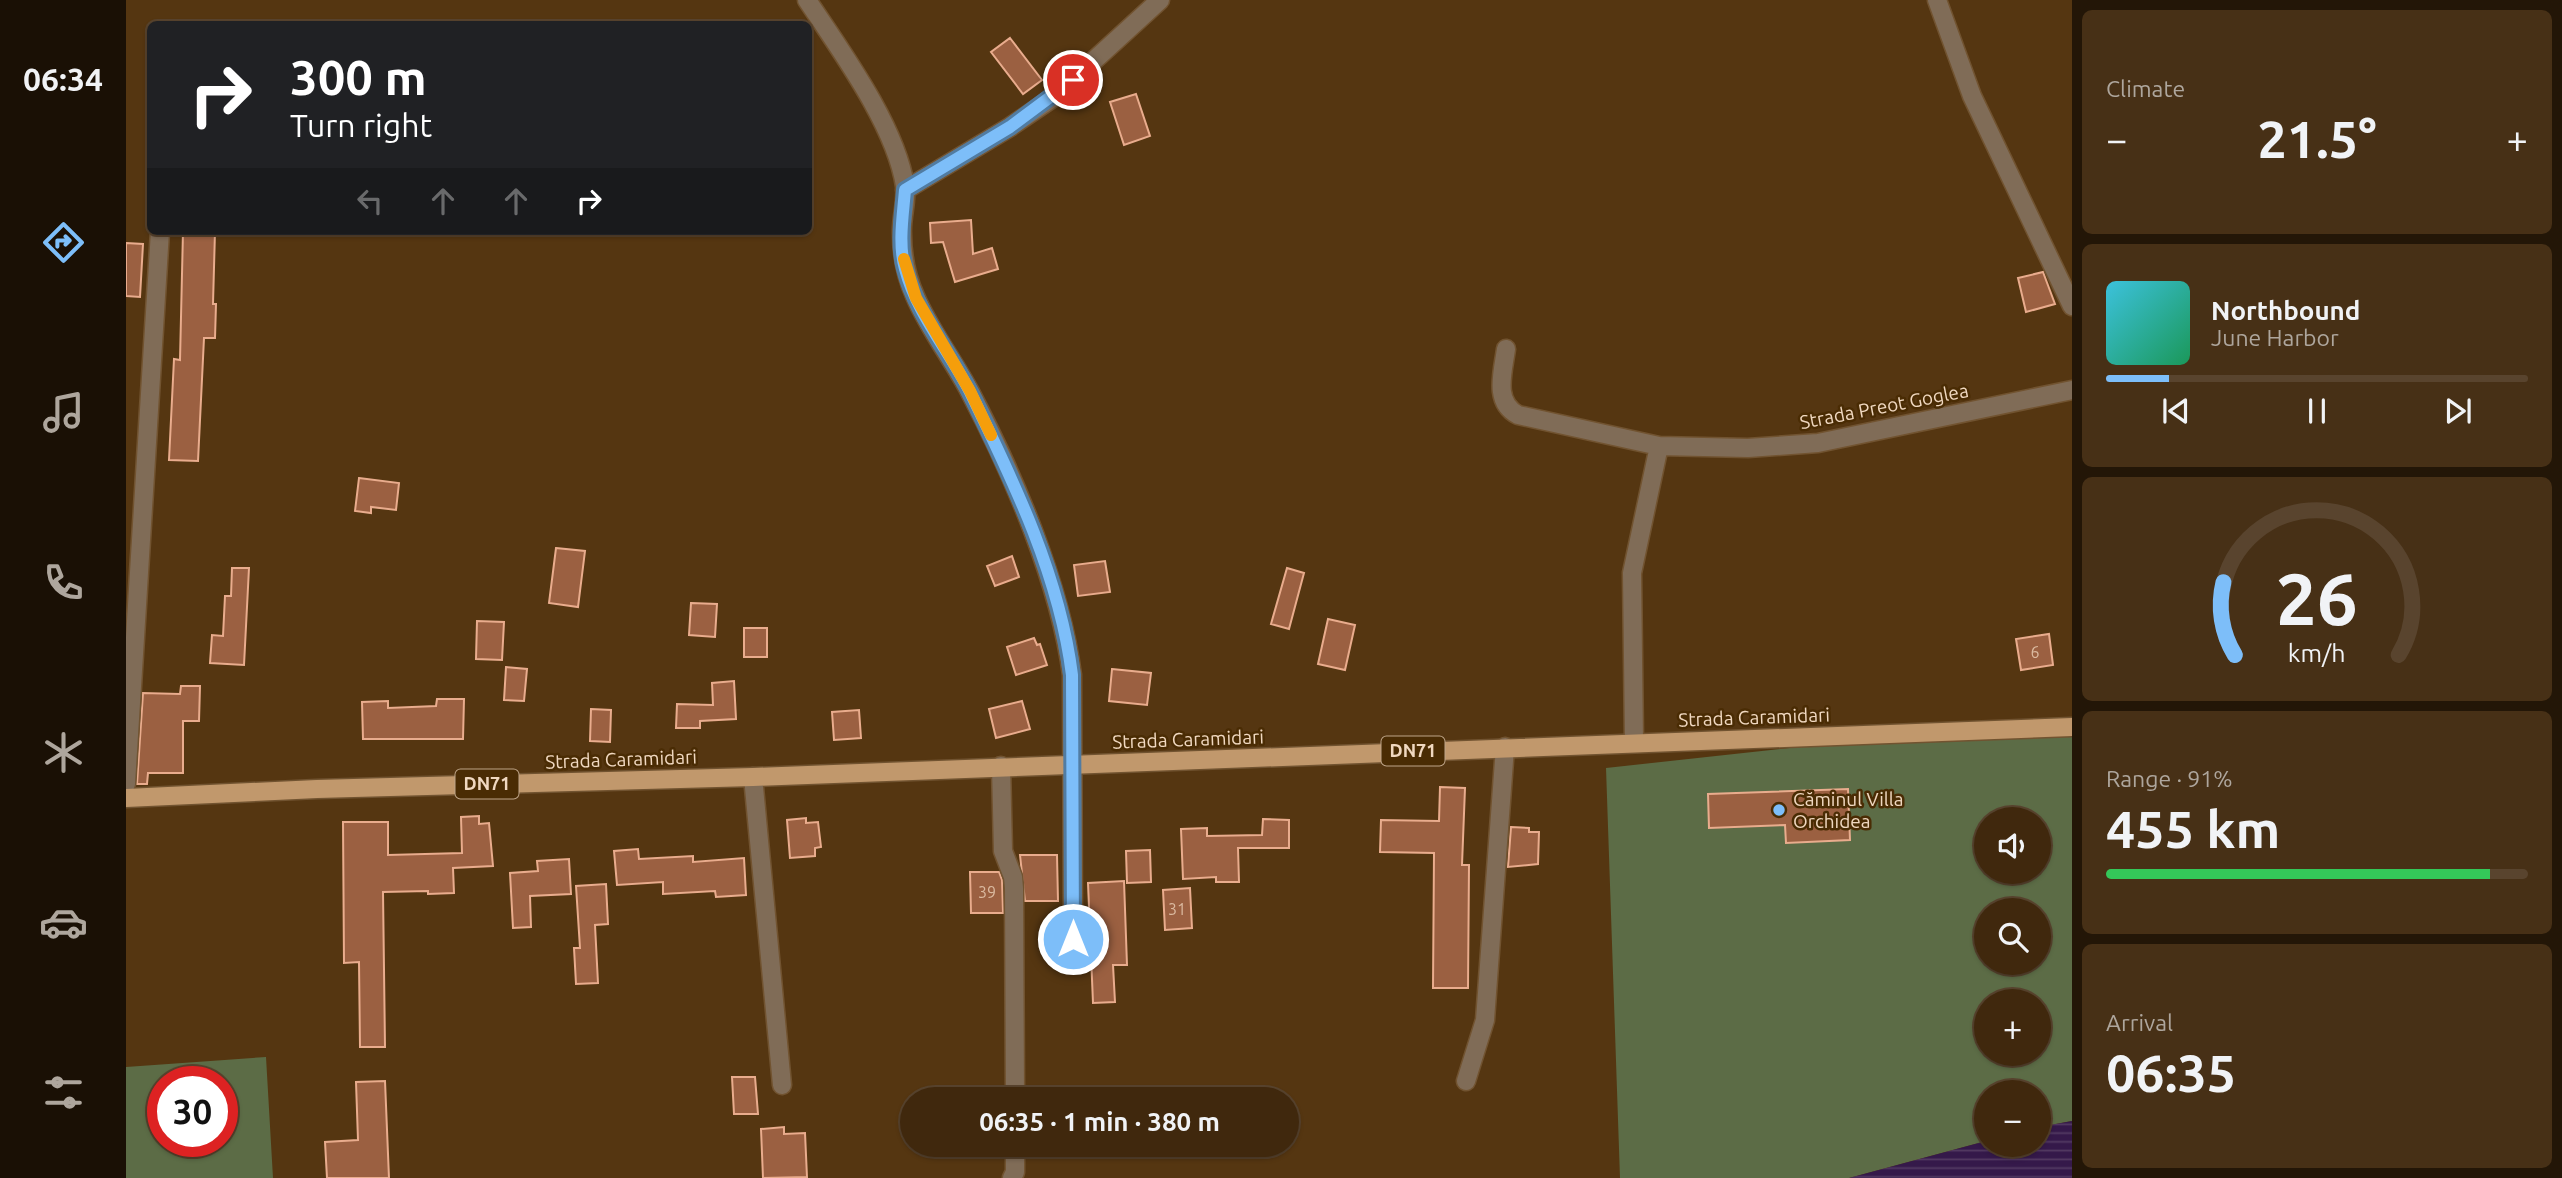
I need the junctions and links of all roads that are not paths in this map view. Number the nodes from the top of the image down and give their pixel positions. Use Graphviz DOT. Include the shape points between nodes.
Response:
graph roads {
  1 [pos="807,0"];
  2 [pos="1159,0"];
  3 [pos="1937,0"];
  4 [pos="905,190"];
  5 [pos="160,235"];
  6 [pos="2072,306"];
  7 [pos="1506,349"];
  8 [pos="2072,390"];
  9 [pos="1659,446"];
  10 [pos="2072,727"];
  11 [pos="1634,742"];
  12 [pos="1505,747"];
  13 [pos="1073,764"];
  14 [pos="1001,766"];
  15 [pos="753,776"];
  16 [pos="126,784"];
  17 [pos="126,798"];
  18 [pos="1073,939"];
  19 [pos="1466,1081"];
  20 [pos="782,1084"];
  21 [pos="1015,1087"];
  22 [pos="1015,1157"];
  23 [pos="1012,1178"];
  1 -- 4 [label="street" via="887,130"];
  2 -- 4 [label="street" via="1054,97"];
  3 -- 6 [label="street" via="1972,96"];
  4 -- 13 [label="street" via="905,268 916,298 994,441 1060,613 1072,675"];
  5 -- 16 [label="street"];
  7 -- 9 [label="street, Strada Preot Goglea" via="1501,390 1511,412"];
  8 -- 9 [label="street, Strada Preot Goglea" via="1818,443 1748,448"];
  9 -- 11 [label="street" via="1632,573"];
  10 -- 11 [label="main road, Strada Caramidari / DN71"];
  11 -- 12 [label="main road, Strada Caramidari / DN71"];
  12 -- 13 [label="main road, Strada Caramidari / DN71"];
  12 -- 19 [label="street" via="1485,1020"];
  13 -- 14 [label="main road, Strada Caramidari / DN71"];
  13 -- 18 [label="street"];
  14 -- 15 [label="main road, Strada Caramidari / DN71"];
  14 -- 21 [label="street" via="1003,851 1014,888"];
  15 -- 17 [label="main road, Strada Caramidari / DN71"];
  15 -- 20 [label="street"];
  22 -- 23 [label="street"];
}
